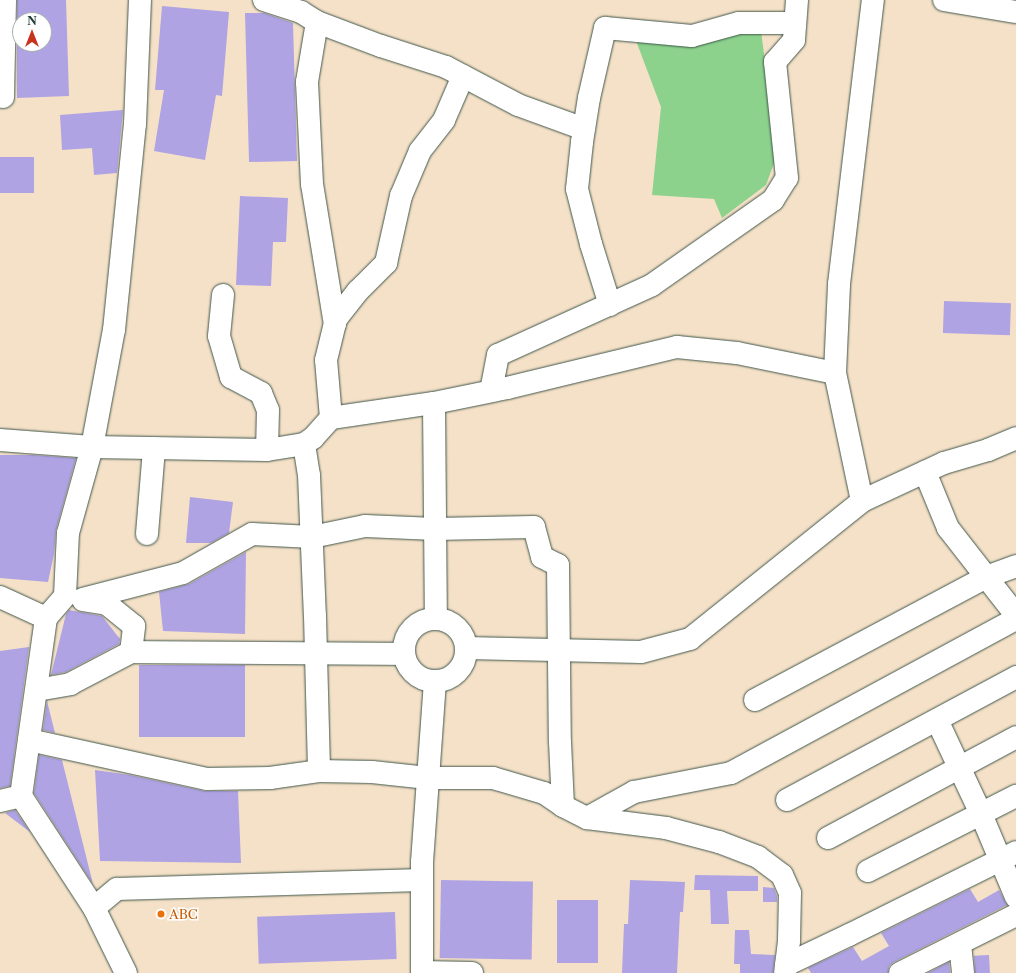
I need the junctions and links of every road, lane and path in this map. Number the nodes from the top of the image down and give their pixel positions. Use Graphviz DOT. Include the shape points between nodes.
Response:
graph roads {
  1 [pos="5,0"];
  2 [pos="140,0"];
  3 [pos="264,0"];
  4 [pos="797,0"];
  5 [pos="873,0"];
  6 [pos="944,0"];
  7 [pos="1016,12"];
  8 [pos="317,22"];
  9 [pos="795,23"];
  10 [pos="463,76"];
  11 [pos="3,97"];
  12 [pos="584,129"];
  13 [pos="223,295"];
  14 [pos="610,304"];
  15 [pos="335,324"];
  16 [pos="835,373"];
  17 [pos="491,391"];
  18 [pos="434,403"];
  19 [pos="330,418"];
  20 [pos="1016,438"];
  21 [pos="0,440"];
  22 [pos="304,444"];
  23 [pos="92,447"];
  24 [pos="154,448"];
  25 [pos="267,450"];
  26 [pos="925,472"];
  27 [pos="862,501"];
  28 [pos="435,530"];
  29 [pos="147,534"];
  30 [pos="312,537"];
  31 [pos="1016,566"];
  32 [pos="986,577"];
  33 [pos="0,598"];
  34 [pos="74,598"];
  35 [pos="1016,615"];
  36 [pos="46,618"];
  37 [pos="436,619"];
  38 [pos="1016,619"];
  39 [pos="466,648"];
  40 [pos="559,650"];
  41 [pos="131,652"];
  42 [pos="315,653"];
  43 [pos="404,654"];
  44 [pos="1016,677"];
  45 [pos="436,681"];
  46 [pos="37,690"];
  47 [pos="755,700"];
  48 [pos="937,720"];
  49 [pos="1016,737"];
  50 [pos="29,740"];
  51 [pos="960,768"];
  52 [pos="319,771"];
  53 [pos="428,778"];
  54 [pos="21,796"];
  55 [pos="1016,796"];
  56 [pos="787,800"];
  57 [pos="0,801"];
  58 [pos="562,806"];
  59 [pos="981,814"];
  60 [pos="587,818"];
  61 [pos="828,838"];
  62 [pos="1008,856"];
  63 [pos="868,871"];
  64 [pos="422,880"];
  65 [pos="1016,897"];
  66 [pos="94,908"];
  67 [pos="1016,915"];
  68 [pos="960,944"];
  69 [pos="786,969"];
  70 [pos="908,971"];
  71 [pos="126,973"];
  72 [pos="472,973"];
  73 [pos="963,973"];
  1 -- 11 [label="street"];
  2 -- 23 [label="street" via="136,124 114,330"];
  3 -- 8 [label="street" via="301,12"];
  4 -- 9 [label="street"];
  5 -- 16 [label="street" via="838,284"];
  6 -- 7 [label="street"];
  8 -- 10 [label="street" via="446,67"];
  8 -- 15 [label="street" via="307,82 312,184"];
  9 -- 12 [label="street" via="739,23 692,36 605,28"];
  9 -- 14 [label="street" via="794,40 775,62 787,178 773,200 652,285"];
  10 -- 12 [label="street" via="518,105"];
  10 -- 15 [label="street" via="444,120 420,151 401,196 386,263 358,291 336,319"];
  12 -- 14 [label="street" via="577,189"];
  13 -- 25 [label="street" via="218,336 231,377 261,393 268,410"];
  14 -- 17 [label="street" via="498,355"];
  15 -- 19 [label="street" via="326,360"];
  16 -- 17 [label="street" via="737,353 677,347"];
  16 -- 27 [label="street"];
  17 -- 18 [label="street"];
  18 -- 19 [label="street"];
  18 -- 28 [label="street"];
  19 -- 22 [label="street" via="313,438"];
  20 -- 26 [label="street"];
  21 -- 23 [label="street"];
  22 -- 25 [label="street"];
  22 -- 30 [label="street" via="309,476"];
  23 -- 24 [label="street"];
  23 -- 34 [label="street" via="68,533"];
  24 -- 25 [label="street"];
  24 -- 29 [label="street"];
  26 -- 27 [label="street"];
  26 -- 32 [label="street" via="948,528"];
  27 -- 40 [label="street" via="690,639 641,652"];
  28 -- 30 [label="street" via="365,526"];
  28 -- 37 [label="street"];
  28 -- 40 [label="street" via="534,527 542,558 558,565"];
  30 -- 34 [label="street" via="252,534 183,573"];
  30 -- 42 [label="street"];
  31 -- 32 [label="street"];
  32 -- 35 [label="street"];
  32 -- 47 [label="street"];
  33 -- 36 [label="street"];
  34 -- 36 [label="street"];
  34 -- 41 [label="street" via="107,604 134,626"];
  36 -- 46 [label="street"];
  37 -- 39 [label="street" via="448,621 457,628 464,637"];
  37 -- 43 [label="street" via="416,625 404,643"];
  38 -- 60 [label="street" via="731,773 634,792"];
  39 -- 40 [label="street"];
  39 -- 45 [label="street" via="465,660 458,671 448,679"];
  40 -- 58 [label="street"];
  41 -- 42 [label="street"];
  41 -- 46 [label="street" via="70,684"];
  42 -- 43 [label="street"];
  42 -- 52 [label="street"];
  43 -- 45 [label="street" via="407,665 414,674 424,680"];
  44 -- 48 [label="street"];
  45 -- 53 [label="street"];
  46 -- 50 [label="street"];
  48 -- 51 [label="street"];
  48 -- 56 [label="street"];
  49 -- 51 [label="street"];
  50 -- 52 [label="street" via="207,779 270,778"];
  50 -- 54 [label="street"];
  51 -- 59 [label="street"];
  51 -- 61 [label="street"];
  52 -- 53 [label="street" via="372,772"];
  53 -- 58 [label="street" via="493,778 544,793"];
  53 -- 64 [label="street"];
  54 -- 57 [label="street"];
  54 -- 66 [label="street"];
  55 -- 59 [label="street"];
  58 -- 60 [label="street"];
  59 -- 62 [label="street"];
  59 -- 63 [label="street"];
  60 -- 69 [label="street" via="666,828 719,842 758,857 782,875 790,893"];
  62 -- 65 [label="street"];
  62 -- 69 [label="street"];
  64 -- 66 [label="street" via="117,889"];
  64 -- 72 [label="street" via="422,972"];
  66 -- 71 [label="street"];
  67 -- 68 [label="street"];
  68 -- 70 [label="street"];
  68 -- 73 [label="street"];
}
